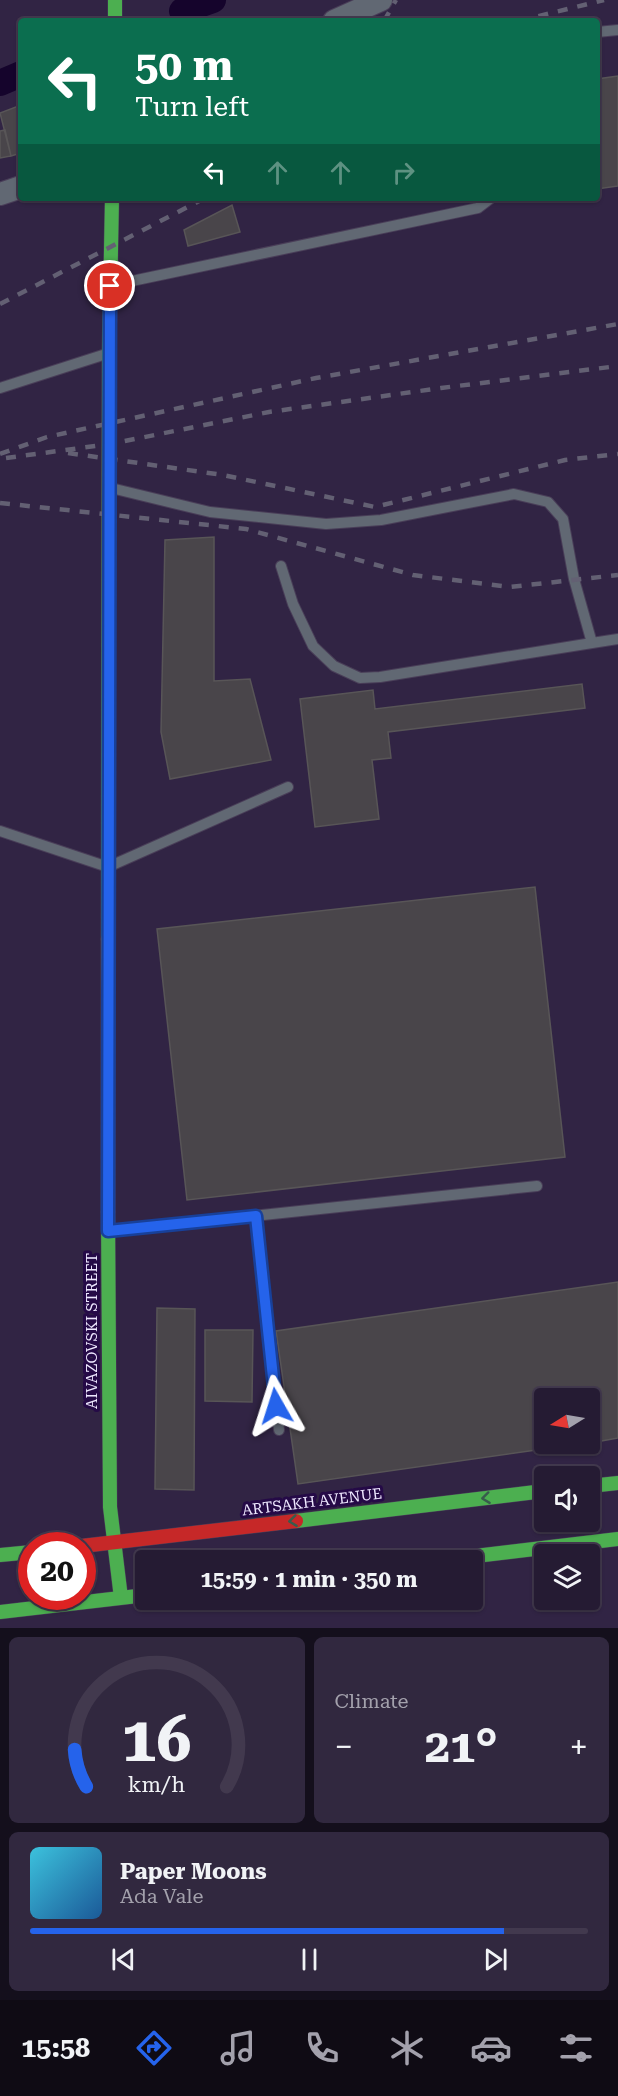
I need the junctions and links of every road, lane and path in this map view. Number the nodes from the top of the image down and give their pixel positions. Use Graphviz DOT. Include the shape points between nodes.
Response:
graph roads {
  1 [pos="115,0"];
  2 [pos="381,0"];
  3 [pos="115,18"];
  4 [pos="341,18"];
  5 [pos="618,30"];
  6 [pos="600,33"];
  7 [pos="18,189"];
  8 [pos="0,194"];
  9 [pos="112,201"];
  10 [pos="487,201"];
  11 [pos="110,286"];
  12 [pos="109,353"];
  13 [pos="0,388"];
  14 [pos="111,488"];
  15 [pos="281,566"];
  16 [pos="618,639"];
  17 [pos="592,643"];
  18 [pos="288,787"];
  19 [pos="2,833"];
  20 [pos="108,867"];
  21 [pos="537,1186"];
  22 [pos="256,1216"];
  23 [pos="108,1231"];
  24 [pos="279,1430"];
  25 [pos="618,1483"];
  26 [pos="600,1485"];
  27 [pos="534,1492"];
  28 [pos="618,1539"];
  29 [pos="114,1542"];
  30 [pos="96,1544"];
  31 [pos="18,1553"];
  32 [pos="0,1555"];
  33 [pos="483,1555"];
  34 [pos="135,1596"];
  35 [pos="121,1598"];
  36 [pos="0,1612"];
  1 -- 3 [label="main road"];
  2 -- 4 [label="street"];
  5 -- 6 [label="lane"];
  7 -- 8 [label="street"];
  9 -- 11 [label="main road, AIVAZOVSKI STREET"];
  10 -- 11 [label="lane" via="478,208"];
  11 -- 12 [label="main road, AIVAZOVSKI STREET"];
  12 -- 13 [label="lane"];
  12 -- 14 [label="main road, AIVAZOVSKI STREET"];
  14 -- 17 [label="lane" via="210,512 326,524 381,520 514,494 548,502 563,519"];
  14 -- 20 [label="main road, AIVAZOVSKI STREET"];
  15 -- 17 [label="lane" via="313,646 334,666 360,678"];
  16 -- 17 [label="lane"];
  18 -- 20 [label="lane"];
  19 -- 20 [label="lane"];
  20 -- 23 [label="main road, AIVAZOVSKI STREET"];
  21 -- 22 [label="lane"];
  22 -- 23 [label="lane"];
  22 -- 24 [label="lane"];
  23 -- 29 [label="main road, AIVAZOVSKI STREET" via="110,1507"];
  25 -- 26 [label="main road"];
  27 -- 29 [label="main road, ARTSAKH AVENUE, one-way"];
  28 -- 33 [label="main road"];
  29 -- 30 [label="main road, ARTSAKH AVENUE"];
  29 -- 35 [label="main road, AIVAZOVSKI STREET"];
  31 -- 32 [label="main road"];
  34 -- 35 [label="main road"];
  35 -- 36 [label="main road"];
}
